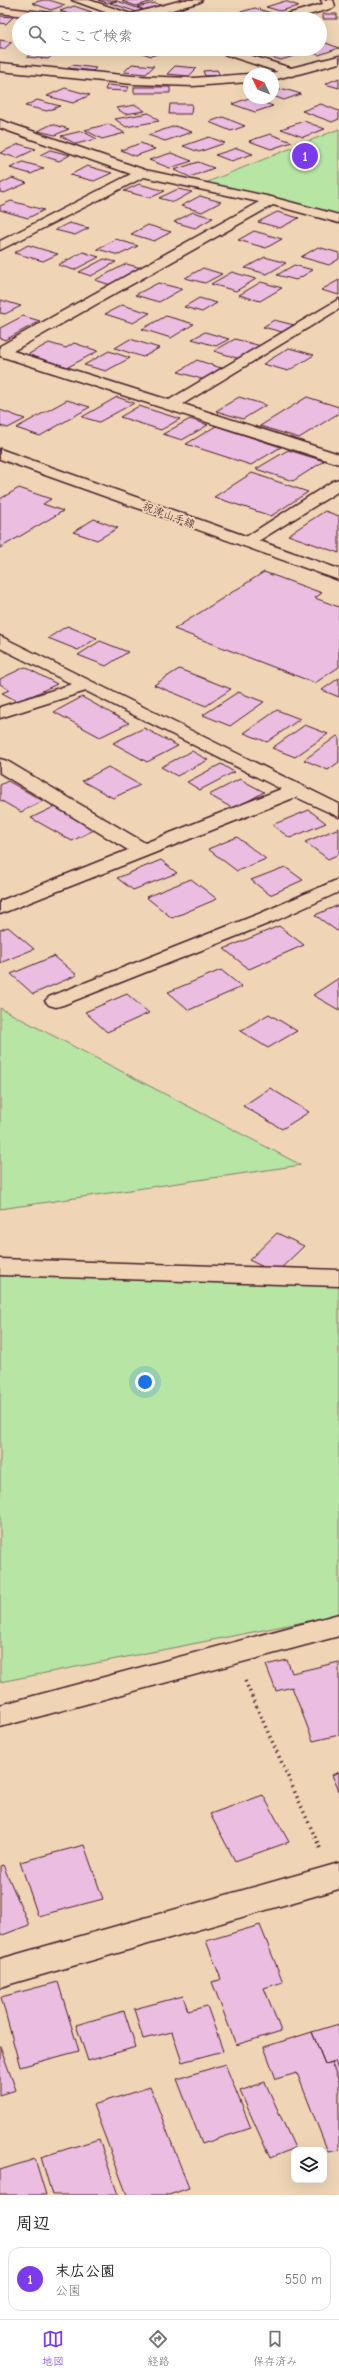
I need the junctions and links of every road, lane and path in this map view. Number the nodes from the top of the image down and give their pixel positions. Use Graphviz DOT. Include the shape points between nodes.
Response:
graph roads {
  1 [pos="78,0"];
  2 [pos="196,0"];
  3 [pos="327,0"];
  4 [pos="0,10"];
  5 [pos="17,12"];
  6 [pos="115,12"];
  7 [pos="154,12"];
  8 [pos="307,12"];
  9 [pos="240,56"];
  10 [pos="339,59"];
  11 [pos="0,67"];
  12 [pos="291,72"];
  13 [pos="279,75"];
  14 [pos="243,78"];
  15 [pos="4,128"];
  16 [pos="142,173"];
  17 [pos="271,201"];
  18 [pos="339,219"];
  19 [pos="0,246"];
  20 [pos="339,303"];
  21 [pos="1,351"];
  22 [pos="170,406"];
  23 [pos="0,454"];
  24 [pos="339,458"];
  25 [pos="339,484"];
  26 [pos="246,542"];
  27 [pos="339,574"];
  28 [pos="0,641"];
  29 [pos="86,685"];
  30 [pos="0,713"];
  31 [pos="0,765"];
  32 [pos="296,790"];
  33 [pos="339,811"];
  34 [pos="144,850"];
  35 [pos="339,885"];
  36 [pos="0,908"];
  37 [pos="56,1001"];
  38 [pos="0,1267"];
  39 [pos="339,1278"];
  40 [pos="339,1625"];
  41 [pos="232,1652"];
  42 [pos="0,1716"];
  43 [pos="337,1881"];
  44 [pos="0,1973"];
  1 -- 6 [label="street"];
  2 -- 7 [label="street"];
  3 -- 8 [label="street" via="329,6"];
  4 -- 5 [label="street"];
  9 -- 12 [label="street"];
  10 -- 12 [label="street"];
  11 -- 14 [label="street" via="133,80 192,82"];
  12 -- 13 [label="street"];
  15 -- 16 [label="street"];
  16 -- 17 [label="street"];
  16 -- 19 [label="street"];
  17 -- 18 [label="street"];
  17 -- 21 [label="street"];
  20 -- 22 [label="street"];
  21 -- 22 [label="street"];
  22 -- 24 [label="street"];
  23 -- 26 [label="street, 祝津山手線"];
  25 -- 26 [label="street"];
  26 -- 27 [label="street, 祝津山手線"];
  28 -- 29 [label="street"];
  29 -- 30 [label="street"];
  29 -- 32 [label="street"];
  31 -- 34 [label="street"];
  32 -- 33 [label="street"];
  32 -- 34 [label="street"];
  34 -- 36 [label="street"];
  35 -- 37 [label="street" via="268,917"];
  38 -- 39 [label="street"];
  40 -- 41 [label="street"];
  41 -- 42 [label="street"];
  41 -- 43 [label="path"];
  43 -- 44 [label="street"];
}
